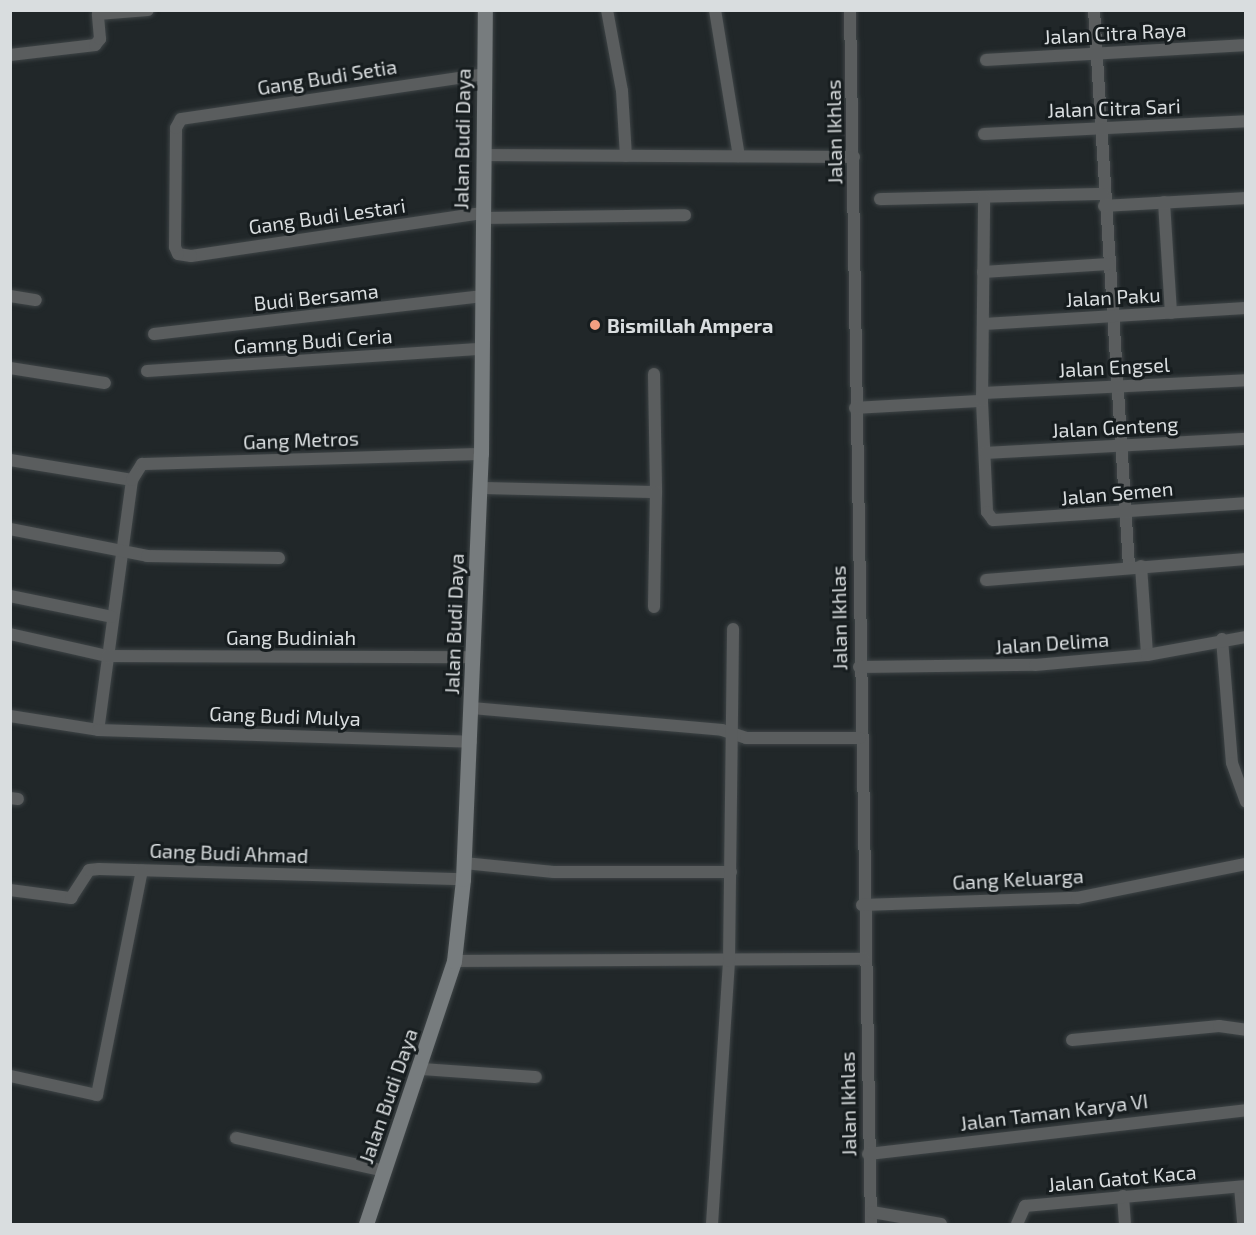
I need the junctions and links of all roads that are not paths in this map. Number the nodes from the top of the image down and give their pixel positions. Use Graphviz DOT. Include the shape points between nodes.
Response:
graph roads {
  1 [pos="148,10"];
  2 [pos="485,10"];
  3 [pos="607,10"];
  4 [pos="715,10"];
  5 [pos="850,10"];
  6 [pos="1094,10"];
  7 [pos="1245,45"];
  8 [pos="1097,54"];
  9 [pos="10,55"];
  10 [pos="987,60"];
  11 [pos="484,74"];
  12 [pos="1245,121"];
  13 [pos="1101,128"];
  14 [pos="984,134"];
  15 [pos="483,155"];
  16 [pos="626,156"];
  17 [pos="739,156"];
  18 [pos="854,157"];
  19 [pos="984,198"];
  20 [pos="1245,198"];
  21 [pos="880,199"];
  22 [pos="1103,200"];
  23 [pos="1164,202"];
  24 [pos="482,216"];
  25 [pos="685,216"];
  26 [pos="178,254"];
  27 [pos="1109,264"];
  28 [pos="983,272"];
  29 [pos="10,296"];
  30 [pos="481,296"];
  31 [pos="36,300"];
  32 [pos="1245,308"];
  33 [pos="1171,313"];
  34 [pos="1111,317"];
  35 [pos="984,324"];
  36 [pos="154,334"];
  37 [pos="481,349"];
  38 [pos="10,368"];
  39 [pos="147,371"];
  40 [pos="654,374"];
  41 [pos="1245,380"];
  42 [pos="105,383"];
  43 [pos="1116,387"];
  44 [pos="983,397"];
  45 [pos="855,408"];
  46 [pos="1245,439"];
  47 [pos="1120,447"];
  48 [pos="986,453"];
  49 [pos="481,454"];
  50 [pos="10,460"];
  51 [pos="132,480"];
  52 [pos="479,488"];
  53 [pos="656,492"];
  54 [pos="1245,502"];
  55 [pos="1125,511"];
  56 [pos="10,529"];
  57 [pos="122,548"];
  58 [pos="279,558"];
  59 [pos="1245,559"];
  60 [pos="1135,566"];
  61 [pos="986,580"];
  62 [pos="10,596"];
  63 [pos="654,607"];
  64 [pos="112,617"];
  65 [pos="733,629"];
  66 [pos="10,634"];
  67 [pos="1245,637"];
  68 [pos="1222,639"];
  69 [pos="1148,655"];
  70 [pos="107,656"];
  71 [pos="474,657"];
  72 [pos="859,667"];
  73 [pos="472,708"];
  74 [pos="10,716"];
  75 [pos="98,730"];
  76 [pos="735,734"];
  77 [pos="860,738"];
  78 [pos="471,742"];
  79 [pos="1245,802"];
  80 [pos="1245,864"];
  81 [pos="142,870"];
  82 [pos="464,871"];
  83 [pos="731,872"];
  84 [pos="10,890"];
  85 [pos="862,905"];
  86 [pos="864,959"];
  87 [pos="454,961"];
  88 [pos="729,961"];
  89 [pos="1245,1030"];
  90 [pos="1072,1040"];
  91 [pos="421,1069"];
  92 [pos="10,1076"];
  93 [pos="536,1077"];
  94 [pos="1245,1110"];
  95 [pos="236,1138"];
  96 [pos="868,1154"];
  97 [pos="385,1171"];
  98 [pos="1243,1186"];
  99 [pos="1123,1196"];
  100 [pos="871,1218"];
  101 [pos="366,1224"];
  102 [pos="712,1224"];
  103 [pos="941,1224"];
  104 [pos="1017,1224"];
  105 [pos="1125,1224"];
  106 [pos="1243,1224"];
  1 -- 9 [label="street" via="99,14 100,39 95,45"];
  2 -- 11 [label="street, Jalan Budi Daya"];
  3 -- 16 [label="street" via="622,91"];
  4 -- 17 [label="street"];
  5 -- 18 [label="street, Jalan Ikhlas"];
  6 -- 8 [label="street"];
  7 -- 8 [label="street, Jalan Citra Raya"];
  8 -- 10 [label="street, Jalan Citra Raya"];
  8 -- 13 [label="street"];
  11 -- 15 [label="street, Jalan Budi Daya"];
  11 -- 26 [label="street, Gang Budi Setia" via="177,122"];
  12 -- 13 [label="street, Jalan Citra Sari"];
  13 -- 14 [label="street, Jalan Citra Sari"];
  13 -- 22 [label="street"];
  15 -- 16 [label="street"];
  15 -- 24 [label="street, Jalan Budi Daya"];
  16 -- 17 [label="street"];
  17 -- 18 [label="street"];
  18 -- 45 [label="street, Jalan Ikhlas"];
  19 -- 21 [label="street"];
  19 -- 22 [label="street"];
  19 -- 28 [label="street"];
  20 -- 23 [label="street"];
  22 -- 23 [label="street"];
  22 -- 27 [label="street"];
  23 -- 33 [label="street"];
  24 -- 25 [label="street, Gang Budi Lestari"];
  24 -- 26 [label="street, Gang Budi Lestari"];
  24 -- 30 [label="street, Jalan Budi Daya"];
  27 -- 28 [label="street"];
  27 -- 34 [label="street"];
  28 -- 35 [label="street"];
  29 -- 31 [label="street"];
  30 -- 36 [label="street, Budi Bersama"];
  30 -- 37 [label="street, Jalan Budi Daya"];
  32 -- 33 [label="street, Jalan Paku"];
  33 -- 34 [label="street, Jalan Paku"];
  34 -- 35 [label="street, Jalan Paku"];
  34 -- 43 [label="street"];
  35 -- 44 [label="street"];
  37 -- 39 [label="street, Gamng Budi Ceria"];
  37 -- 49 [label="street, Jalan Budi Daya"];
  38 -- 42 [label="street"];
  40 -- 53 [label="street"];
  41 -- 43 [label="street, Jalan Engsel"];
  43 -- 44 [label="street, Jalan Engsel"];
  43 -- 47 [label="street"];
  44 -- 45 [label="street, Jalan Engsel"];
  44 -- 48 [label="street"];
  45 -- 72 [label="street, Jalan Ikhlas"];
  46 -- 47 [label="street, Jalan Genteng"];
  47 -- 48 [label="street, Jalan Genteng"];
  47 -- 55 [label="street"];
  48 -- 55 [label="street, Jalan Semen" via="987,512 993,520"];
  49 -- 51 [label="street, Gang Metros" via="142,464"];
  49 -- 52 [label="street, Jalan Budi Daya"];
  50 -- 51 [label="street"];
  51 -- 57 [label="street"];
  52 -- 53 [label="street"];
  52 -- 71 [label="street, Jalan Budi Daya"];
  53 -- 63 [label="street"];
  54 -- 55 [label="street, Jalan Semen"];
  55 -- 60 [label="street"];
  56 -- 57 [label="street"];
  57 -- 58 [label="street" via="179,559"];
  57 -- 64 [label="street"];
  59 -- 60 [label="street"];
  60 -- 61 [label="street"];
  60 -- 69 [label="street"];
  62 -- 64 [label="street"];
  64 -- 70 [label="street"];
  65 -- 76 [label="street"];
  66 -- 70 [label="street, Gang Budiniah"];
  67 -- 68 [label="street, Jalan Delima"];
  68 -- 69 [label="street, Jalan Delima"];
  68 -- 79 [label="street" via="1232,763"];
  69 -- 72 [label="street, Jalan Delima" via="1023,666"];
  70 -- 71 [label="street, Gang Budiniah"];
  70 -- 75 [label="street"];
  71 -- 73 [label="street, Jalan Budi Daya"];
  72 -- 77 [label="street, Jalan Ikhlas"];
  73 -- 76 [label="street"];
  73 -- 78 [label="street, Jalan Budi Daya"];
  74 -- 75 [label="street, Gang Budi Mulya"];
  75 -- 78 [label="street, Gang Budi Mulya"];
  76 -- 77 [label="street"];
  76 -- 83 [label="street"];
  77 -- 85 [label="street, Jalan Ikhlas"];
  78 -- 82 [label="street, Jalan Budi Daya"];
  80 -- 85 [label="street, Gang Keluarga" via="1077,898"];
  81 -- 82 [label="street, Gang Budi Ahmad"];
  81 -- 84 [label="street, Gang Budi Ahmad" via="89,870 79,892 62,899"];
  81 -- 92 [label="street" via="97,1095"];
  82 -- 83 [label="street, Gang Budi Ahmad"];
  82 -- 87 [label="street, Jalan Budi Daya"];
  83 -- 88 [label="street"];
  85 -- 86 [label="street, Jalan Ikhlas"];
  86 -- 88 [label="street"];
  86 -- 96 [label="street, Jalan Ikhlas"];
  87 -- 88 [label="street"];
  87 -- 91 [label="street, Jalan Budi Daya"];
  88 -- 102 [label="street"];
  89 -- 90 [label="street" via="1220,1026"];
  91 -- 93 [label="street"];
  91 -- 97 [label="street, Jalan Budi Daya"];
  94 -- 96 [label="street, Jalan Taman Karya VI"];
  95 -- 97 [label="street"];
  96 -- 100 [label="street, Jalan Ikhlas"];
  97 -- 101 [label="street, Jalan Budi Daya"];
  98 -- 99 [label="street, Jalan Gatot Kaca"];
  98 -- 106 [label="street"];
  99 -- 104 [label="street, Jalan Gatot Kaca" via="1025,1206"];
  99 -- 105 [label="street"];
  100 -- 103 [label="street"];
}
